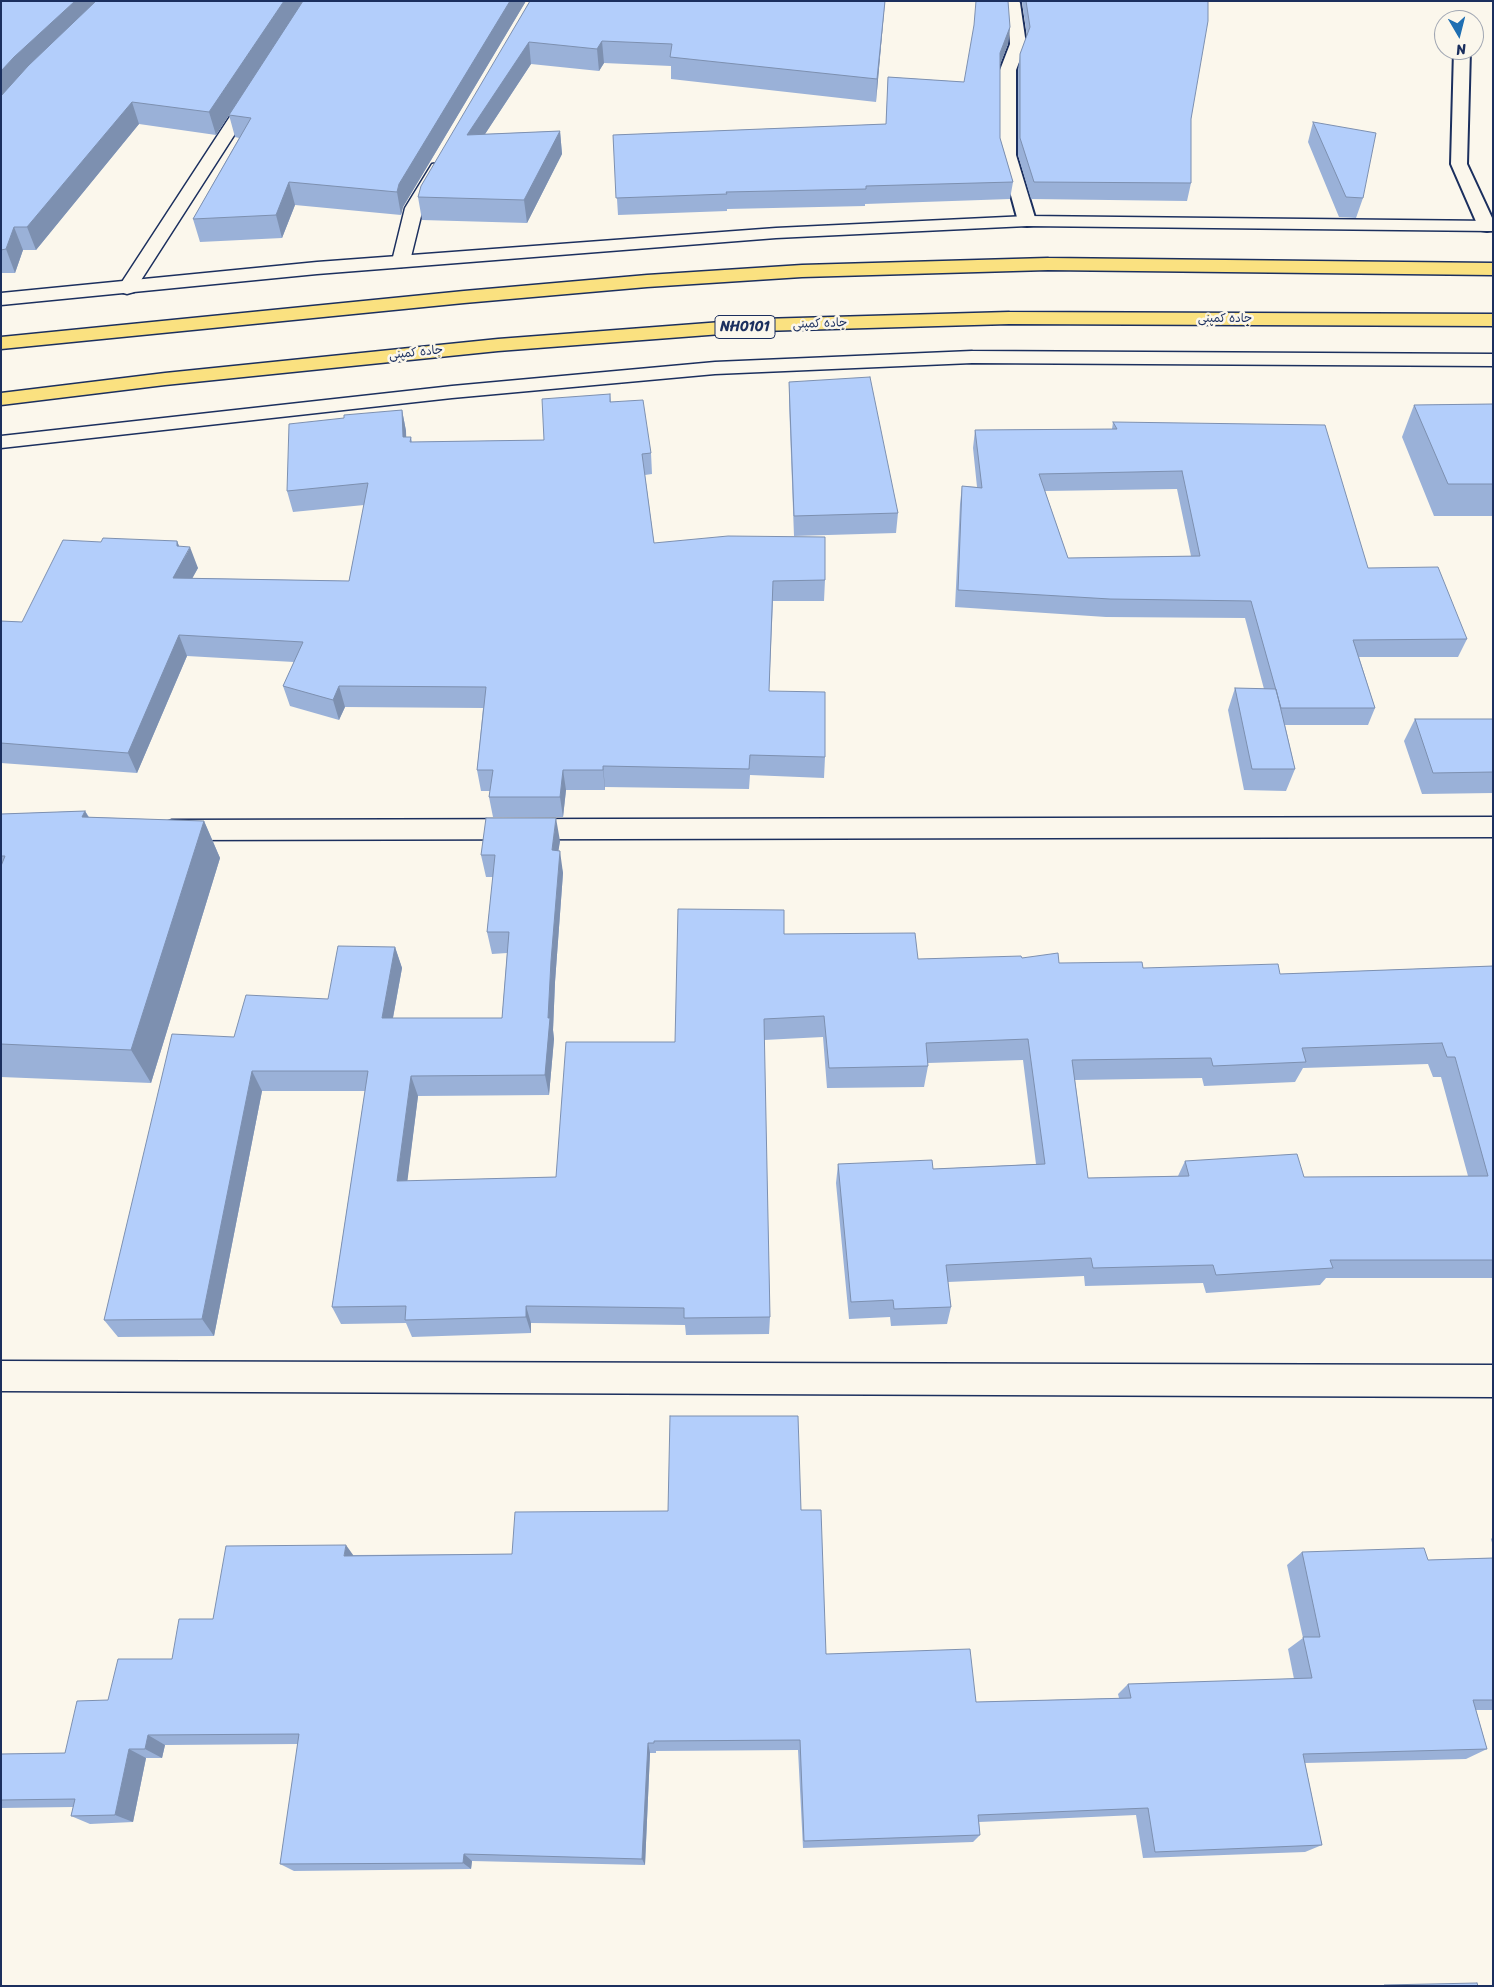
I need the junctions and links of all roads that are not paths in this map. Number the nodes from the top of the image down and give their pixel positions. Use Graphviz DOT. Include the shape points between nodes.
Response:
graph roads {
  1 [pos="1013,3"];
  2 [pos="1462,60"];
  3 [pos="260,83"];
  4 [pos="444,158"];
  5 [pos="1027,221"];
  6 [pos="1490,226"];
  7 [pos="401,261"];
  8 [pos="1493,269"];
  9 [pos="127,288"];
  10 [pos="1,299"];
  11 [pos="1493,320"];
  12 [pos="1,343"];
  13 [pos="1493,360"];
  14 [pos="1,399"];
  15 [pos="1,442"];
  16 [pos="1493,827"];
  17 [pos="150,830"];
  18 [pos="1,1376"];
  19 [pos="1493,1381"];
  1 -- 5 [label="lane" via="1018,44 1008,70 1008,156"];
  2 -- 6 [label="lane" via="1459,164"];
  3 -- 9 [label="street"];
  4 -- 7 [label="street" via="414,208"];
  5 -- 6 [label="street"];
  5 -- 7 [label="street" via="776,233"];
  7 -- 9 [label="street"];
  8 -- 12 [label="highway" via="1048,264 802,271 483,295"];
  9 -- 10 [label="street"];
  11 -- 14 [label="highway, جاده کمپنی / NH0101" via="1009,318 761,325 498,345"];
  13 -- 15 [label="street" via="972,357 716,368 452,392"];
  16 -- 17 [label="street"];
  18 -- 19 [label="street"];
}
